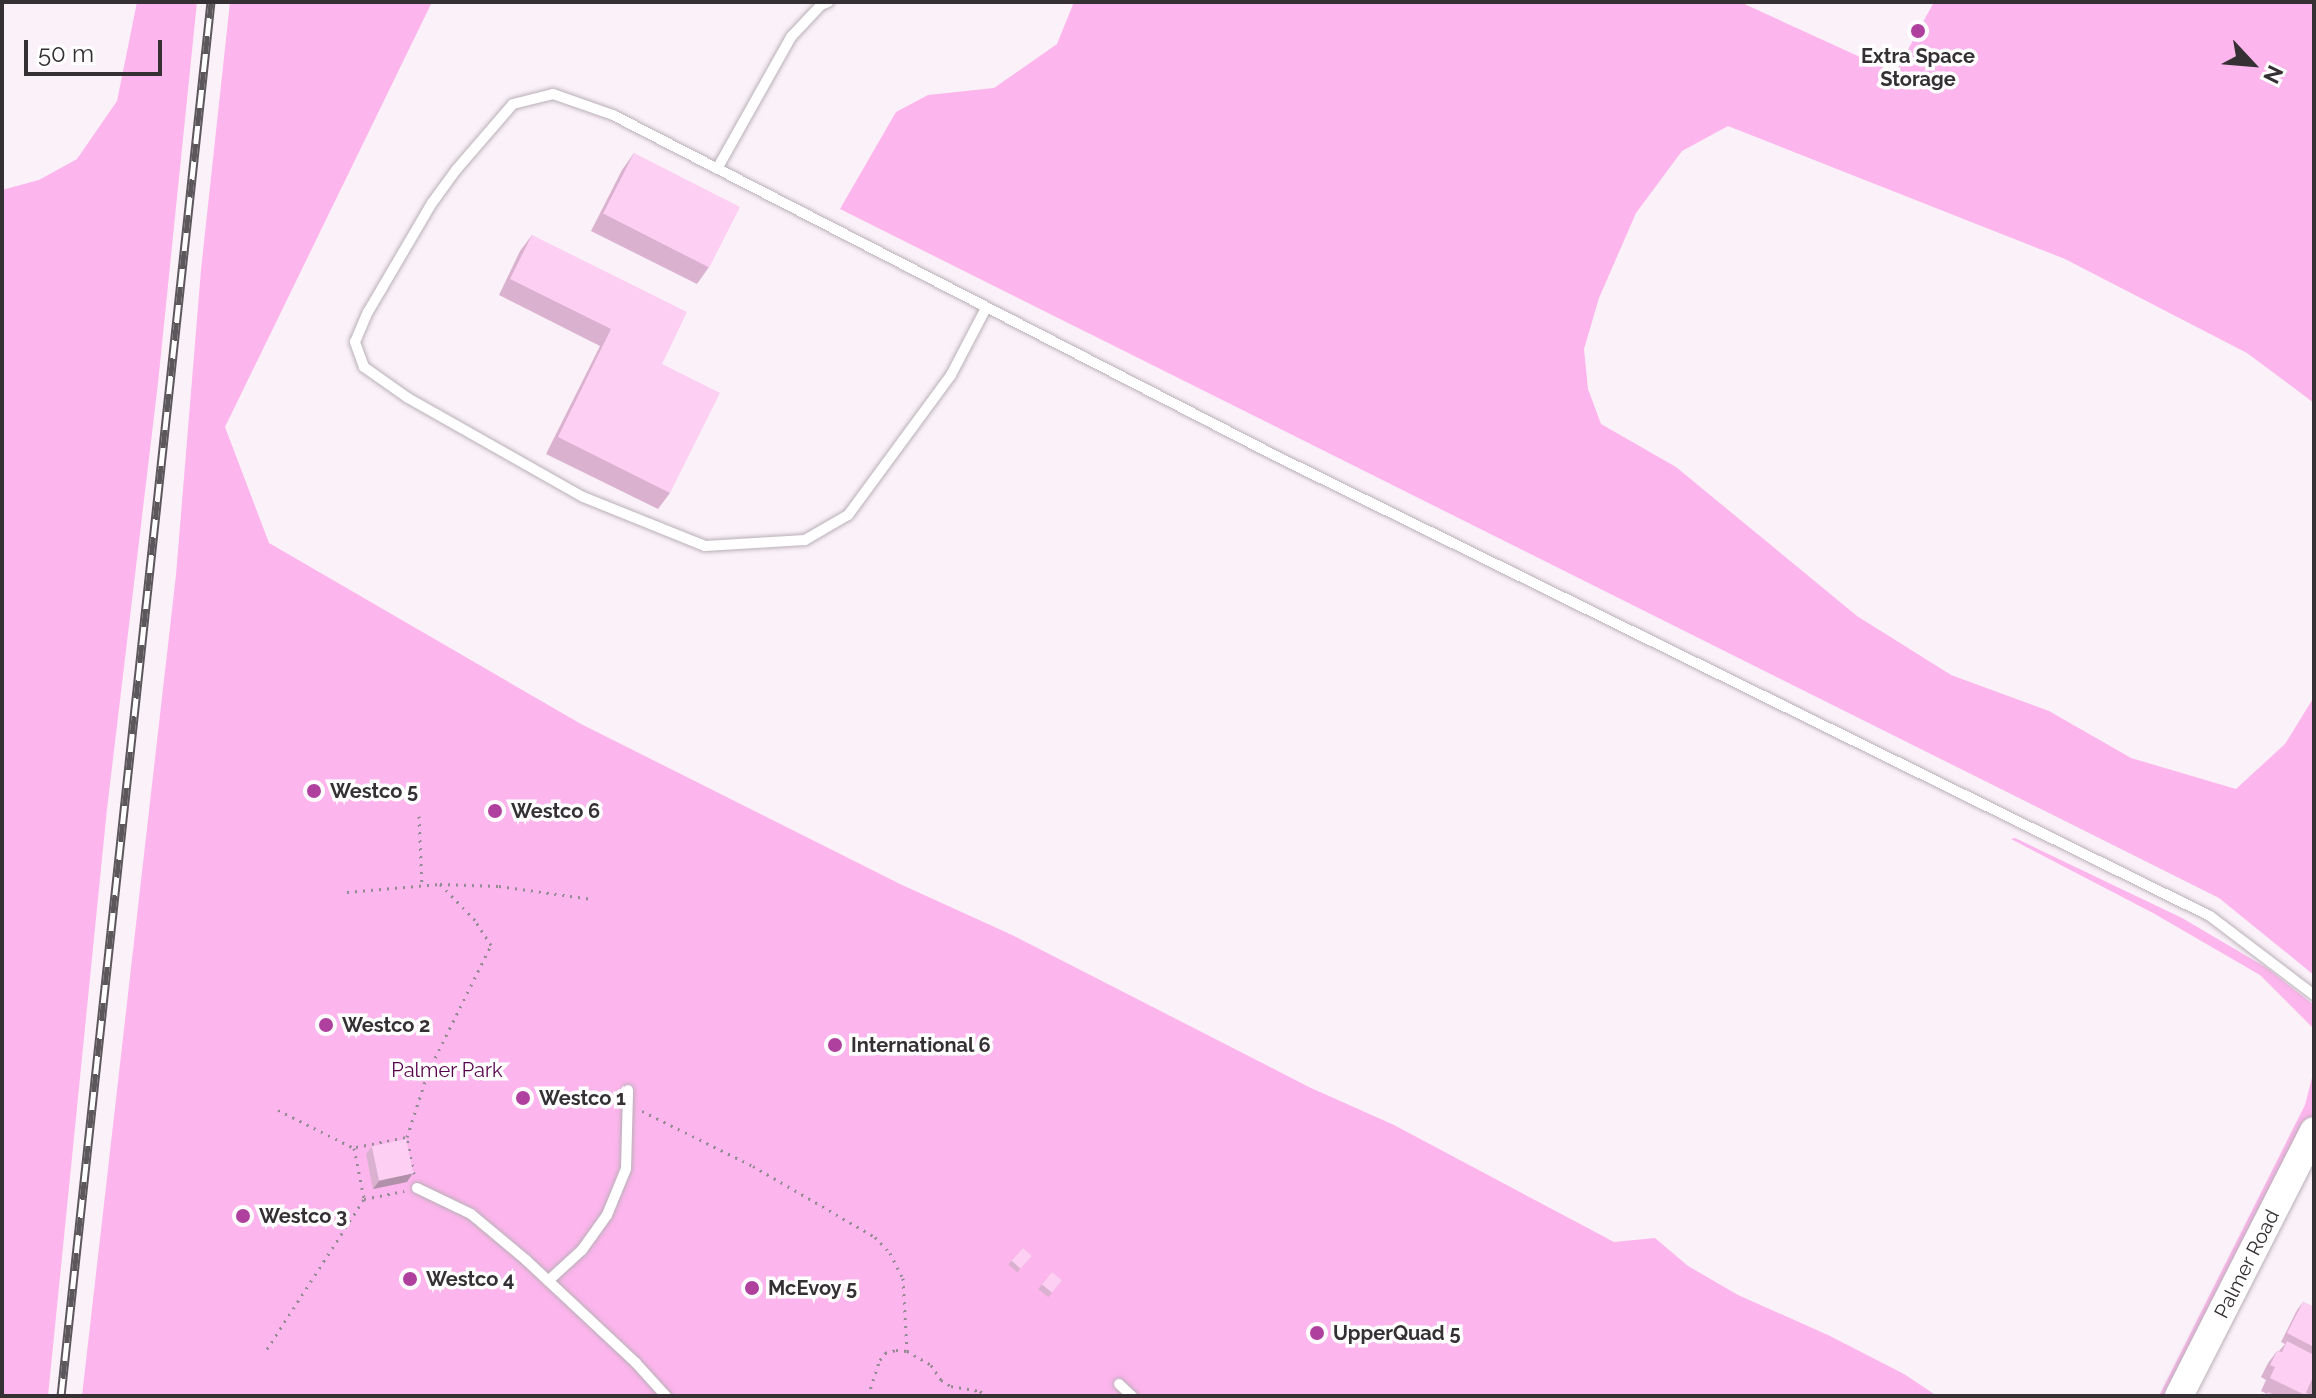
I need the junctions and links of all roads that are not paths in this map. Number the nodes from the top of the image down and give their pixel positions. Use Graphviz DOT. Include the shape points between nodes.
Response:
graph roads {
  1 [pos="828,2"];
  2 [pos="717,169"];
  3 [pos="986,308"];
  4 [pos="2314,995"];
  5 [pos="628,1090"];
  6 [pos="2314,1131"];
  7 [pos="417,1188"];
  8 [pos="548,1281"];
  9 [pos="1119,1384"];
  10 [pos="666,1396"];
  11 [pos="1132,1396"];
  12 [pos="2179,1396"];
  1 -- 2 [label="lane" via="791,37"];
  2 -- 3 [label="lane"];
  2 -- 3 [label="lane" via="613,115 553,94 513,104 432,203 368,312 355,342 364,367 408,398 583,497 705,546 805,540 848,515 951,375"];
  3 -- 4 [label="lane" via="2210,916"];
  5 -- 8 [label="lane" via="626,1169 607,1215 582,1250"];
  6 -- 12 [label="street, Palmer Road"];
  7 -- 8 [label="lane" via="471,1214"];
  8 -- 10 [label="lane"];
  9 -- 11 [label="lane"];
}
